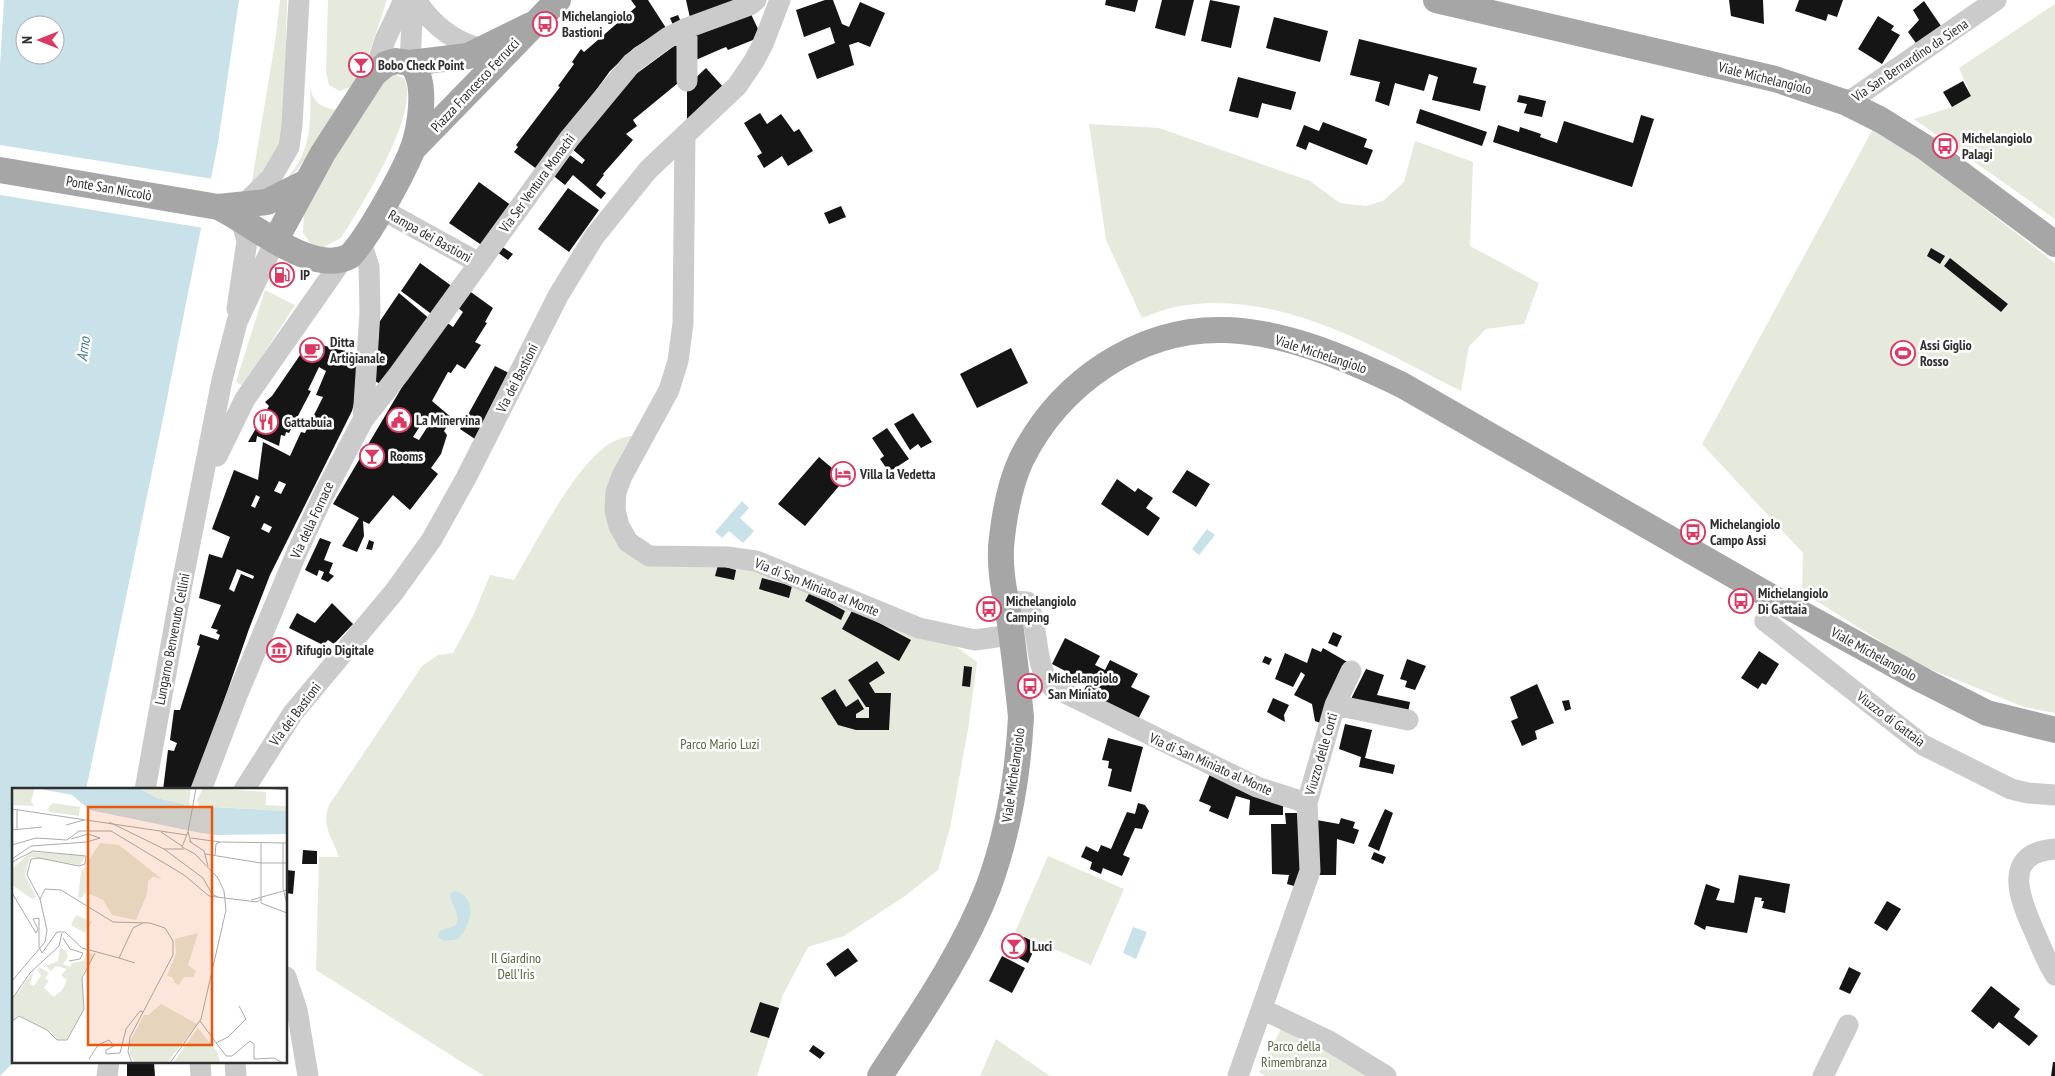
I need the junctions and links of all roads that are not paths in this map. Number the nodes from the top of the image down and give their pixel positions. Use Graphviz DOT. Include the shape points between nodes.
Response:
graph roads {
  1 [pos="299,0"];
  2 [pos="404,0"];
  3 [pos="415,0"];
  4 [pos="558,0"];
  5 [pos="756,0"];
  6 [pos="780,0"];
  7 [pos="1436,0"];
  8 [pos="1996,0"];
  9 [pos="531,25"];
  10 [pos="687,28"];
  11 [pos="484,49"];
  12 [pos="410,63"];
  13 [pos="374,74"];
  14 [pos="687,81"];
  15 [pos="1847,103"];
  16 [pos="685,135"];
  17 [pos="412,150"];
  18 [pos="0,170"];
  19 [pos="305,183"];
  20 [pos="381,209"];
  21 [pos="234,210"];
  22 [pos="275,241"];
  23 [pos="2055,244"];
  24 [pos="352,250"];
  25 [pos="479,264"];
  26 [pos="237,322"];
  27 [pos="222,380"];
  28 [pos="245,399"];
  29 [pos="363,420"];
  30 [pos="202,488"];
  31 [pos="1773,598"];
  32 [pos="1006,600"];
  33 [pos="1011,635"];
  34 [pos="1351,671"];
  35 [pos="1335,705"];
  36 [pos="1408,720"];
  37 [pos="2055,730"];
  38 [pos="145,788"];
  39 [pos="202,788"];
  40 [pos="245,788"];
  41 [pos="2055,795"];
  42 [pos="1307,803"];
  43 [pos="2055,848"];
  44 [pos="2055,975"];
  45 [pos="288,983"];
  46 [pos="1262,1009"];
  47 [pos="1848,1025"];
  48 [pos="308,1076"];
  49 [pos="880,1076"];
  50 [pos="1238,1076"];
  51 [pos="1386,1076"];
  52 [pos="1823,1076"];
  1 -- 21 [label="street" via="288,147 278,171"];
  2 -- 13 [label="street, Piazza Francesco Ferrucci" via="385,40"];
  3 -- 11 [label="street" via="450,37"];
  3 -- 12 [label="street, Piazza Francesco Ferrucci"];
  4 -- 9 [label="main road"];
  5 -- 10 [label="street, Via Ser Ventura Monachi"];
  6 -- 16 [label="street, Via dei Bastioni" via="772,26 743,78"];
  7 -- 15 [label="main road, Viale Michelangiolo" via="1775,79"];
  8 -- 15 [label="street, Via San Bernardino da Siena"];
  9 -- 11 [label="main road, Piazza Francesco Ferrucci"];
  9 -- 17 [label="main road, Piazza Francesco Ferrucci"];
  10 -- 14 [label="street"];
  10 -- 25 [label="street, Via Ser Ventura Monachi" via="652,48 616,80"];
  11 -- 12 [label="main road, Piazza Francesco Ferrucci" via="460,58"];
  12 -- 13 [label="main road, Piazza Francesco Ferrucci" via="390,62"];
  12 -- 17 [label="main road, Piazza Francesco Ferrucci" via="417,72 421,89 419,120"];
  13 -- 19 [label="main road, Piazza Francesco Ferrucci"];
  15 -- 23 [label="main road, Viale Michelangiolo" via="1926,148"];
  16 -- 33 [label="street, Via di San Miniato al Monte" via="684,323 669,390 616,492 614,510 628,542 649,556 727,557 756,561 919,628 975,640"];
  16 -- 40 [label="street, Via dei Bastioni" via="648,170 587,247 558,296 432,539 405,579 293,713"];
  17 -- 20 [label="main road, Piazza Francesco Ferrucci"];
  18 -- 21 [label="main road, Ponte San Niccolò"];
  19 -- 21 [label="main road, Piazza Francesco Ferrucci" via="276,199"];
  19 -- 22 [label="main road, Piazza Francesco Ferrucci"];
  20 -- 24 [label="main road, Piazza Francesco Ferrucci"];
  20 -- 25 [label="street, Rampa dei Bastioni"];
  21 -- 22 [label="main road"];
  21 -- 26 [label="street, Lungarno Benvenuto Cellini" via="247,240"];
  22 -- 24 [label="main road" via="317,259"];
  22 -- 26 [label="street, Lungarno Benvenuto Cellini"];
  24 -- 28 [label="street, Lungarno Benvenuto Cellini"];
  24 -- 29 [label="street, Via della Fornace" via="369,267 370,312"];
  25 -- 29 [label="street, Via Ser Ventura Monachi"];
  26 -- 27 [label="street, Lungarno Benvenuto Cellini"];
  27 -- 28 [label="street" via="229,397"];
  27 -- 30 [label="street, Lungarno Benvenuto Cellini"];
  28 -- 30 [label="street, Lungarno Benvenuto Cellini"];
  29 -- 39 [label="street, Via della Fornace" via="326,488 297,552"];
  30 -- 38 [label="street, Lungarno Benvenuto Cellini"];
  31 -- 32 [label="main road, Viale Michelangiolo" via="1368,368 1283,339 1220,330 1181,332 1138,347 1081,382 1051,411 1032,440 1012,483 1000,559"];
  31 -- 37 [label="main road, Viale Michelangiolo" via="1987,713"];
  31 -- 41 [label="street, Viuzzo di Gattaia" via="1765,621 1913,738 1999,784 2028,793"];
  32 -- 33 [label="main road, Viale Michelangiolo"];
  32 -- 42 [label="street, Via di San Miniato al Monte" via="1027,602 1034,618 1044,677 1051,686 1256,787"];
  33 -- 49 [label="main road, Viale Michelangiolo" via="1020,742 999,856 968,932"];
  34 -- 35 [label="street, Viuzzo delle Corti"];
  35 -- 36 [label="street, Viuzzo delle Corti"];
  35 -- 42 [label="street, Viuzzo delle Corti"];
  42 -- 46 [label="street" via="1310,872"];
  43 -- 44 [label="street" via="2029,857 2022,866 2018,882 2022,904"];
  45 -- 48 [label="street" via="297,1010"];
  46 -- 50 [label="street"];
  46 -- 51 [label="street" via="1329,1041"];
  47 -- 52 [label="street"];
}
